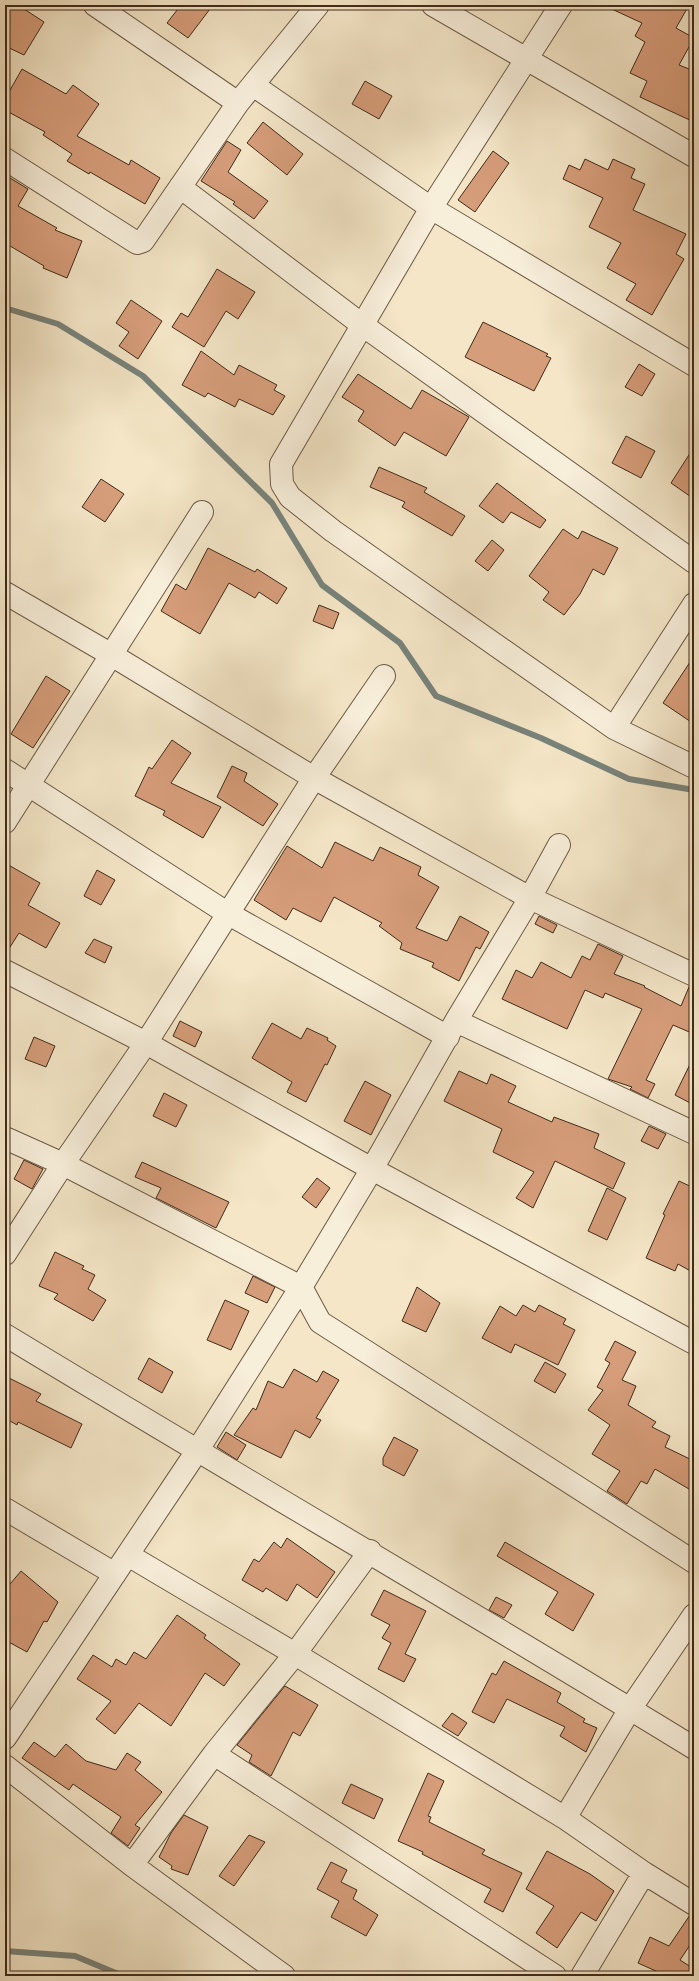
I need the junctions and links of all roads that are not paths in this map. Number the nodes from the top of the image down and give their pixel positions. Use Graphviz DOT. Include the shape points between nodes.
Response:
graph roads {
  1 [pos="96,5"];
  2 [pos="318,5"];
  3 [pos="433,5"];
  4 [pos="561,5"];
  5 [pos="526,60"];
  6 [pos="253,85"];
  7 [pos="238,103"];
  8 [pos="694,156"];
  9 [pos="5,159"];
  10 [pos="180,187"];
  11 [pos="431,208"];
  12 [pos="361,324"];
  13 [pos="694,365"];
  14 [pos="202,512"];
  15 [pos="694,562"];
  16 [pos="5,593"];
  17 [pos="694,604"];
  18 [pos="110,654"];
  19 [pos="384,676"];
  20 [pos="614,728"];
  21 [pos="694,767"];
  22 [pos="5,770"];
  23 [pos="314,778"];
  24 [pos="28,784"];
  25 [pos="5,822"];
  26 [pos="558,845"];
  27 [pos="530,898"];
  28 [pos="227,912"];
  29 [pos="5,971"];
  30 [pos="694,975"];
  31 [pos="452,1029"];
  32 [pos="146,1042"];
  33 [pos="694,1133"];
  34 [pos="5,1138"];
  35 [pos="63,1164"];
  36 [pos="372,1170"];
  37 [pos="5,1254"];
  38 [pos="301,1287"];
  39 [pos="5,1335"];
  40 [pos="694,1343"];
  41 [pos="197,1451"];
  42 [pos="5,1509"];
  43 [pos="370,1551"];
  44 [pos="128,1555"];
  45 [pos="694,1562"];
  46 [pos="115,1574"];
  47 [pos="694,1615"];
  48 [pos="295,1654"];
  49 [pos="630,1709"];
  50 [pos="6,1736"];
  51 [pos="694,1748"];
  52 [pos="214,1754"];
  53 [pos="5,1766"];
  54 [pos="565,1818"];
  55 [pos="132,1865"];
  56 [pos="644,1874"];
  57 [pos="694,1904"];
  58 [pos="284,1976"];
  59 [pos="555,1976"];
  60 [pos="582,1976"];
  1 -- 7 [label="street"];
  2 -- 6 [label="street"];
  3 -- 5 [label="street"];
  4 -- 5 [label="street"];
  5 -- 8 [label="street"];
  5 -- 11 [label="street"];
  6 -- 7 [label="street"];
  6 -- 11 [label="street"];
  7 -- 10 [label="street"];
  9 -- 10 [label="street" via="137,243 143,240"];
  10 -- 12 [label="street"];
  11 -- 12 [label="street"];
  11 -- 13 [label="street"];
  12 -- 15 [label="street"];
  12 -- 20 [label="street" via="280,464 282,484 290,497 333,532"];
  14 -- 18 [label="street"];
  16 -- 18 [label="street"];
  17 -- 20 [label="street"];
  18 -- 23 [label="street"];
  18 -- 24 [label="street"];
  19 -- 23 [label="street"];
  20 -- 21 [label="street"];
  22 -- 24 [label="street"];
  23 -- 27 [label="street"];
  23 -- 28 [label="street"];
  24 -- 25 [label="street"];
  24 -- 28 [label="street"];
  26 -- 27 [label="street"];
  27 -- 30 [label="street"];
  27 -- 31 [label="street"];
  28 -- 31 [label="street"];
  28 -- 32 [label="street"];
  29 -- 32 [label="street"];
  31 -- 33 [label="street"];
  31 -- 36 [label="street"];
  32 -- 35 [label="street"];
  32 -- 36 [label="street"];
  34 -- 35 [label="street"];
  35 -- 37 [label="street"];
  35 -- 38 [label="street"];
  36 -- 38 [label="street"];
  36 -- 40 [label="street"];
  38 -- 41 [label="street"];
  38 -- 45 [label="street" via="320,1322"];
  39 -- 41 [label="street"];
  41 -- 43 [label="street"];
  41 -- 44 [label="street"];
  42 -- 46 [label="street"];
  43 -- 48 [label="street"];
  43 -- 49 [label="street"];
  44 -- 46 [label="street"];
  44 -- 48 [label="street"];
  46 -- 50 [label="street"];
  47 -- 49 [label="street"];
  48 -- 52 [label="street"];
  48 -- 54 [label="street"];
  49 -- 51 [label="street"];
  49 -- 54 [label="street"];
  52 -- 55 [label="street"];
  52 -- 59 [label="street"];
  53 -- 55 [label="street"];
  54 -- 56 [label="street"];
  55 -- 58 [label="street"];
  56 -- 57 [label="street"];
  56 -- 60 [label="street"];
}
